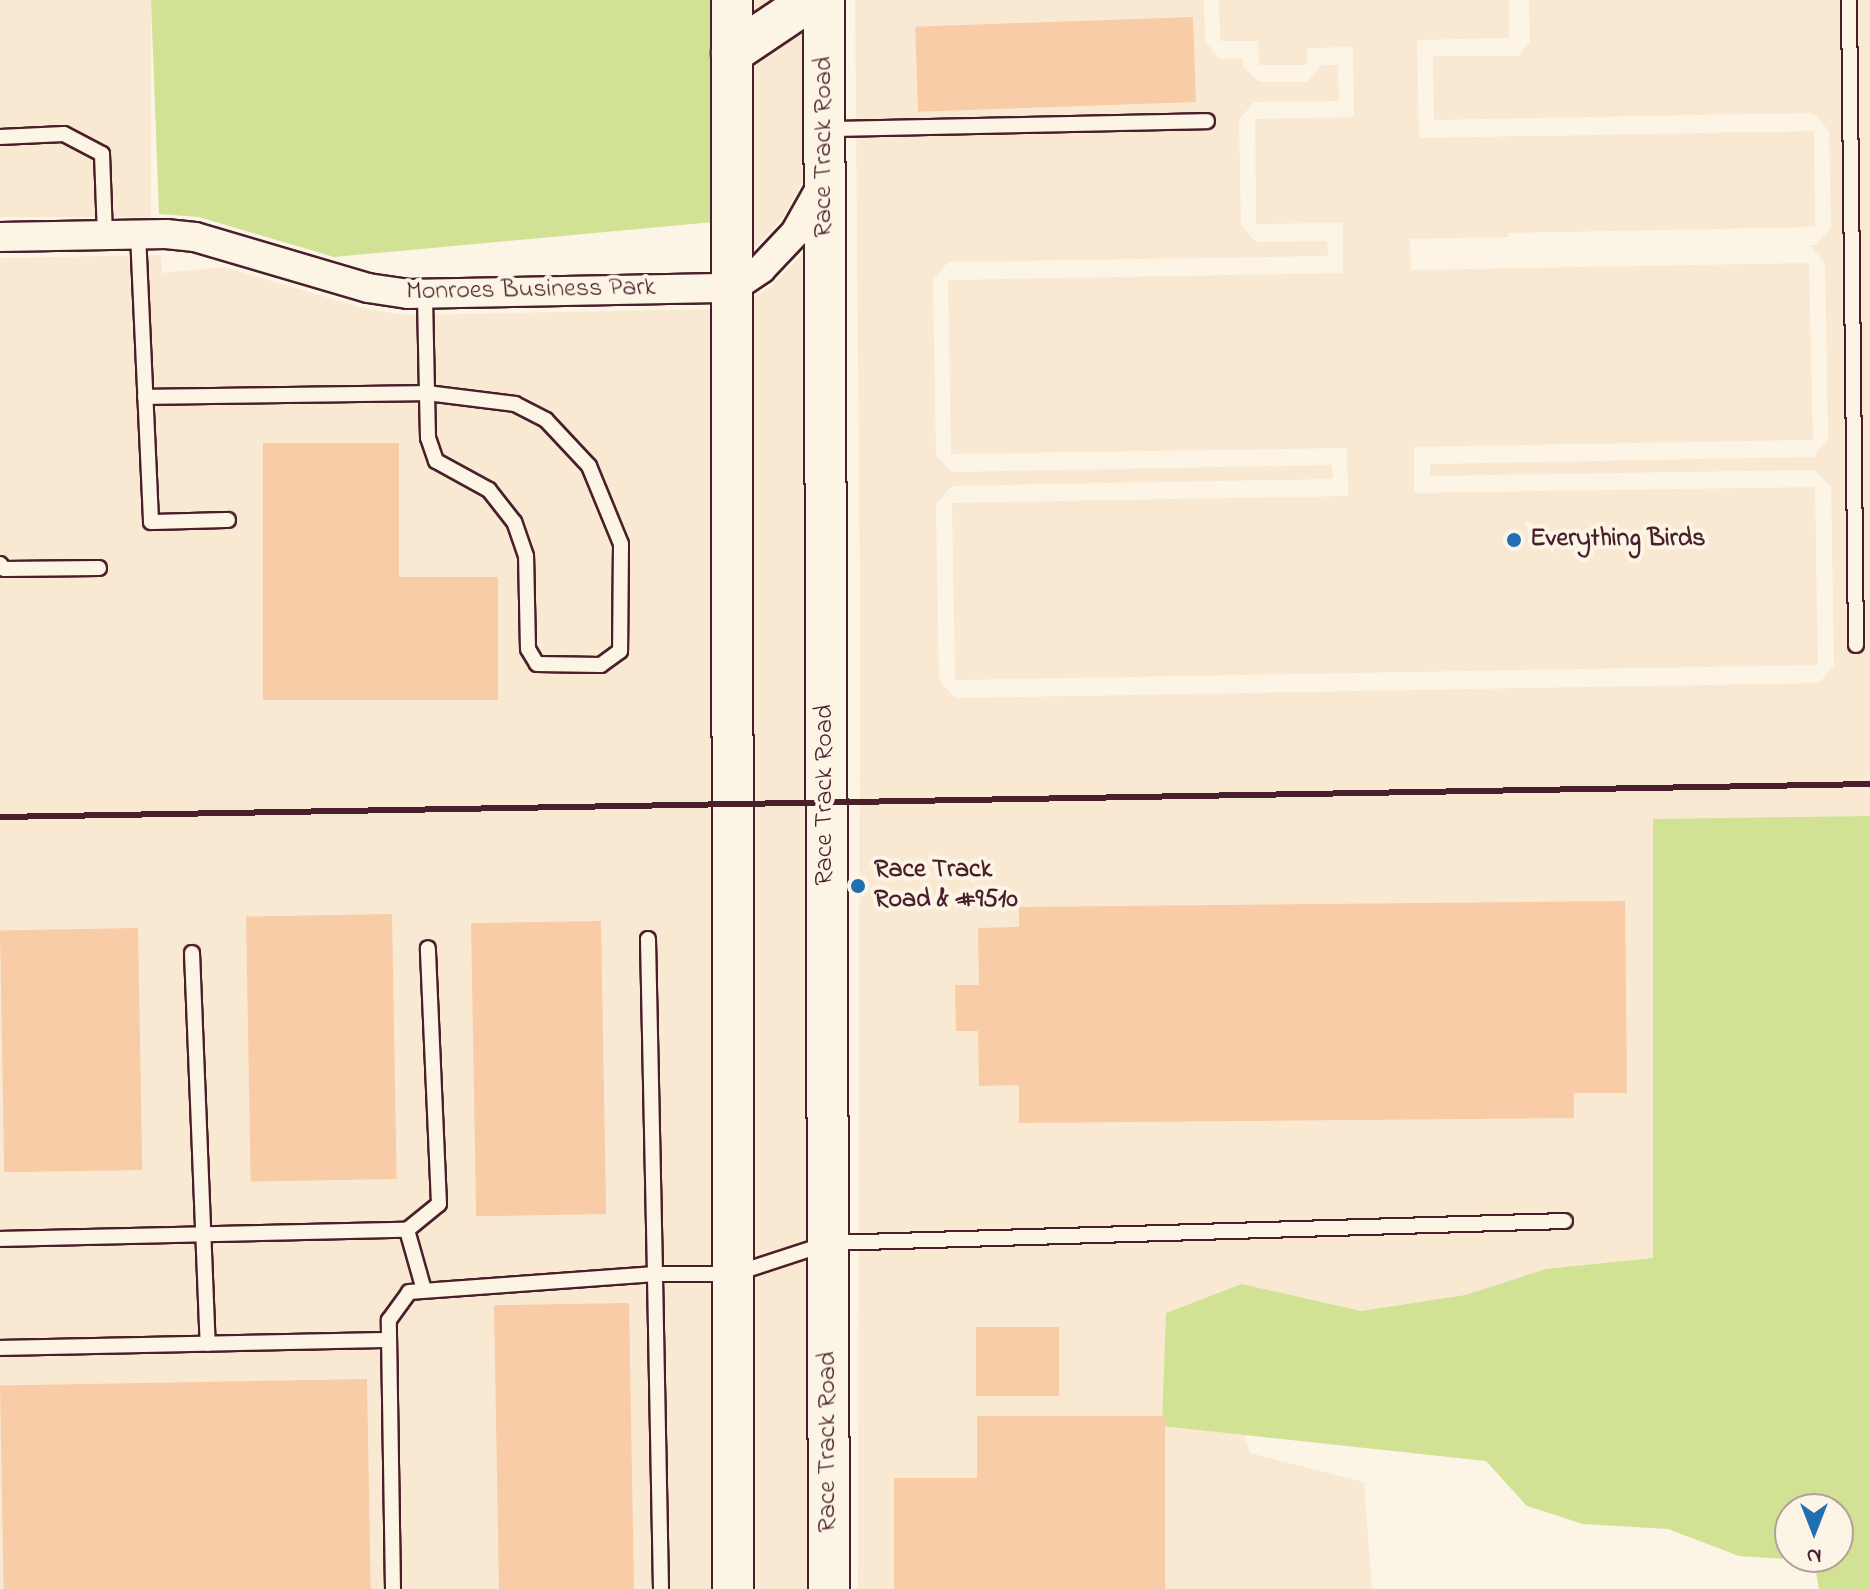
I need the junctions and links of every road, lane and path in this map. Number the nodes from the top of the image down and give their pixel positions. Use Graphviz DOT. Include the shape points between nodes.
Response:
graph roads {
  1 [pos="732,0"];
  2 [pos="811,0"];
  3 [pos="824,0"];
  4 [pos="1849,0"];
  5 [pos="732,53"];
  6 [pos="1207,121"];
  7 [pos="824,129"];
  8 [pos="0,137"];
  9 [pos="825,180"];
  10 [pos="138,234"];
  11 [pos="105,235"];
  12 [pos="0,237"];
  13 [pos="733,288"];
  14 [pos="425,294"];
  15 [pos="427,393"];
  16 [pos="145,397"];
  17 [pos="228,520"];
  18 [pos="0,564"];
  19 [pos="99,568"];
  20 [pos="1856,645"];
  21 [pos="648,939"];
  22 [pos="428,948"];
  23 [pos="192,953"];
  24 [pos="1565,1221"];
  25 [pos="407,1230"];
  26 [pos="204,1235"];
  27 [pos="0,1239"];
  28 [pos="829,1243"];
  29 [pos="655,1274"];
  30 [pos="734,1274"];
  31 [pos="424,1290"];
  32 [pos="389,1340"];
  33 [pos="208,1344"];
  34 [pos="0,1348"];
  35 [pos="393,1589"];
  36 [pos="661,1589"];
  37 [pos="733,1589"];
  38 [pos="829,1589"];
  1 -- 5 [label="main road"];
  2 -- 5 [label="main road"];
  3 -- 7 [label="main road, Race Track Road"];
  4 -- 20 [label="lane"];
  5 -- 13 [label="main road"];
  6 -- 7 [label="lane"];
  7 -- 9 [label="main road, Race Track Road"];
  8 -- 11 [label="lane" via="64,134 102,154"];
  9 -- 13 [label="street" via="795,233 761,269"];
  9 -- 28 [label="main road, Race Track Road"];
  10 -- 11 [label="street, Monroes Business Park"];
  10 -- 14 [label="street, Monroes Business Park" via="195,237 368,288"];
  10 -- 16 [label="lane"];
  11 -- 12 [label="street, Monroes Business Park"];
  13 -- 14 [label="street, Monroes Business Park"];
  13 -- 30 [label="main road"];
  14 -- 15 [label="lane"];
  15 -- 15 [label="lane" via="515,404 546,420 589,466 621,544 620,651 601,665 537,664 528,649 526,556 514,522 489,490 436,461 428,438"];
  15 -- 16 [label="lane"];
  16 -- 17 [label="lane" via="151,522"];
  18 -- 19 [label="lane" via="4,569"];
  21 -- 29 [label="lane"];
  22 -- 25 [label="lane" via="439,1204"];
  23 -- 26 [label="lane"];
  24 -- 28 [label="lane"];
  25 -- 26 [label="lane"];
  25 -- 31 [label="lane"];
  26 -- 27 [label="lane"];
  26 -- 33 [label="lane"];
  28 -- 30 [label="lane"];
  28 -- 38 [label="main road, Race Track Road"];
  29 -- 30 [label="lane"];
  29 -- 31 [label="lane"];
  29 -- 36 [label="lane"];
  30 -- 37 [label="main road"];
  31 -- 32 [label="lane" via="409,1292 389,1320"];
  32 -- 33 [label="lane"];
  32 -- 35 [label="lane"];
  33 -- 34 [label="lane"];
}
